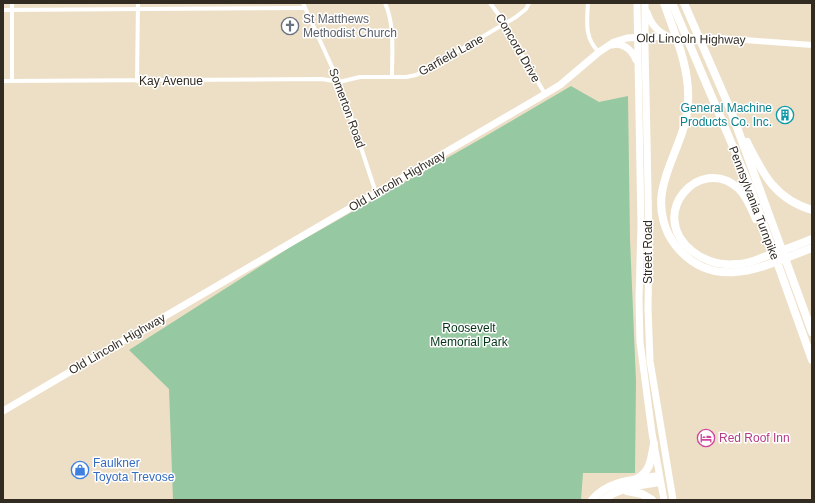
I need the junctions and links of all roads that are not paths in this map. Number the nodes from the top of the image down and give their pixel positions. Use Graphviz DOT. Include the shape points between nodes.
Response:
graph roads {
  1 [pos="12,3"];
  2 [pos="138,3"];
  3 [pos="303,3"];
  4 [pos="385,3"];
  5 [pos="490,3"];
  6 [pos="529,3"];
  7 [pos="588,3"];
  8 [pos="637,3"];
  9 [pos="646,3"];
  10 [pos="664,3"];
  11 [pos="672,3"];
  12 [pos="684,3"];
  13 [pos="305,8"];
  14 [pos="3,10"];
  15 [pos="12,10"];
  16 [pos="138,10"];
  17 [pos="504,24"];
  18 [pos="672,34"];
  19 [pos="637,37"];
  20 [pos="645,37"];
  21 [pos="812,44"];
  22 [pos="606,47"];
  23 [pos="599,52"];
  24 [pos="637,64"];
  25 [pos="392,77"];
  26 [pos="3,81"];
  27 [pos="12,81"];
  28 [pos="137,81"];
  29 [pos="339,82"];
  30 [pos="545,94"];
  31 [pos="731,111"];
  32 [pos="376,193"];
  33 [pos="812,210"];
  34 [pos="812,239"];
  35 [pos="812,248"];
  36 [pos="793,251"];
  37 [pos="765,261"];
  38 [pos="777,263"];
  39 [pos="812,332"];
  40 [pos="812,360"];
  41 [pos="3,411"];
  42 [pos="654,444"];
  43 [pos="660,479"];
  44 [pos="669,479"];
  45 [pos="634,480"];
  46 [pos="614,493"];
  47 [pos="592,500"];
  48 [pos="603,500"];
  49 [pos="652,500"];
  50 [pos="664,500"];
  51 [pos="673,500"];
  1 -- 15 [label="street"];
  2 -- 16 [label="street"];
  3 -- 13 [label="street, Somerton Road"];
  4 -- 25 [label="street" via="390,22"];
  5 -- 17 [label="street, Concord Drive"];
  6 -- 17 [label="street, Garfield Lane" via="521,13"];
  7 -- 23 [label="street" via="588,34"];
  8 -- 19 [label="main road, Street Road"];
  9 -- 18 [label="main road" via="653,25 662,34"];
  9 -- 20 [label="main road, Street Road"];
  10 -- 18 [label="highway"];
  11 -- 38 [label="highway, Pennsylvania Turnpike" via="751,190"];
  12 -- 31 [label="highway, Pennsylvania Turnpike"];
  13 -- 16 [label="street"];
  13 -- 29 [label="street, Somerton Road"];
  14 -- 15 [label="street"];
  15 -- 16 [label="street"];
  15 -- 27 [label="street"];
  16 -- 28 [label="street"];
  17 -- 25 [label="street, Garfield Lane" via="416,75"];
  17 -- 30 [label="street, Concord Drive"];
  18 -- 20 [label="main road, Old Lincoln Highway"];
  18 -- 21 [label="main road, Old Lincoln Highway"];
  18 -- 37 [label="highway" via="678,42 687,74 688,102 683,130 662,191 662,214 666,229 682,252 706,268 738,272 746,271"];
  19 -- 20 [label="main road, Old Lincoln Highway"];
  19 -- 22 [label="main road, Old Lincoln Highway" via="622,39"];
  19 -- 24 [label="main road, Street Road"];
  20 -- 44 [label="main road, Street Road" via="650,361"];
  22 -- 23 [label="main road, Old Lincoln Highway"];
  22 -- 24 [label="main road" via="615,44 624,46 632,52"];
  23 -- 30 [label="main road, Old Lincoln Highway" via="560,85"];
  24 -- 42 [label="main road, Street Road" via="641,225 640,337"];
  25 -- 29 [label="street, Garfield Lane" via="360,77"];
  26 -- 27 [label="street, Kay Avenue"];
  27 -- 28 [label="street, Kay Avenue"];
  28 -- 29 [label="street, Kay Avenue" via="322,79"];
  29 -- 32 [label="street, Somerton Road"];
  30 -- 32 [label="main road, Old Lincoln Highway"];
  31 -- 33 [label="highway" via="770,184 787,198"];
  31 -- 39 [label="highway, Pennsylvania Turnpike"];
  32 -- 41 [label="main road, Old Lincoln Highway"];
  34 -- 36 [label="highway"];
  35 -- 36 [label="highway"];
  36 -- 37 [label="highway"];
  37 -- 38 [label="highway" via="723,264 709,261 696,254 681,239 675,227 674,213 682,195 692,185 706,179 722,180 735,185 747,199"];
  38 -- 40 [label="highway, Pennsylvania Turnpike"];
  42 -- 43 [label="main road, Street Road"];
  42 -- 45 [label="highway" via="648,470"];
  43 -- 44 [label="main road"];
  43 -- 45 [label="highway"];
  43 -- 46 [label="highway"];
  43 -- 50 [label="main road, Street Road"];
  44 -- 51 [label="main road, Street Road"];
  45 -- 47 [label="highway" via="610,485"];
  46 -- 48 [label="highway"];
  46 -- 49 [label="highway" via="631,491"];
}
